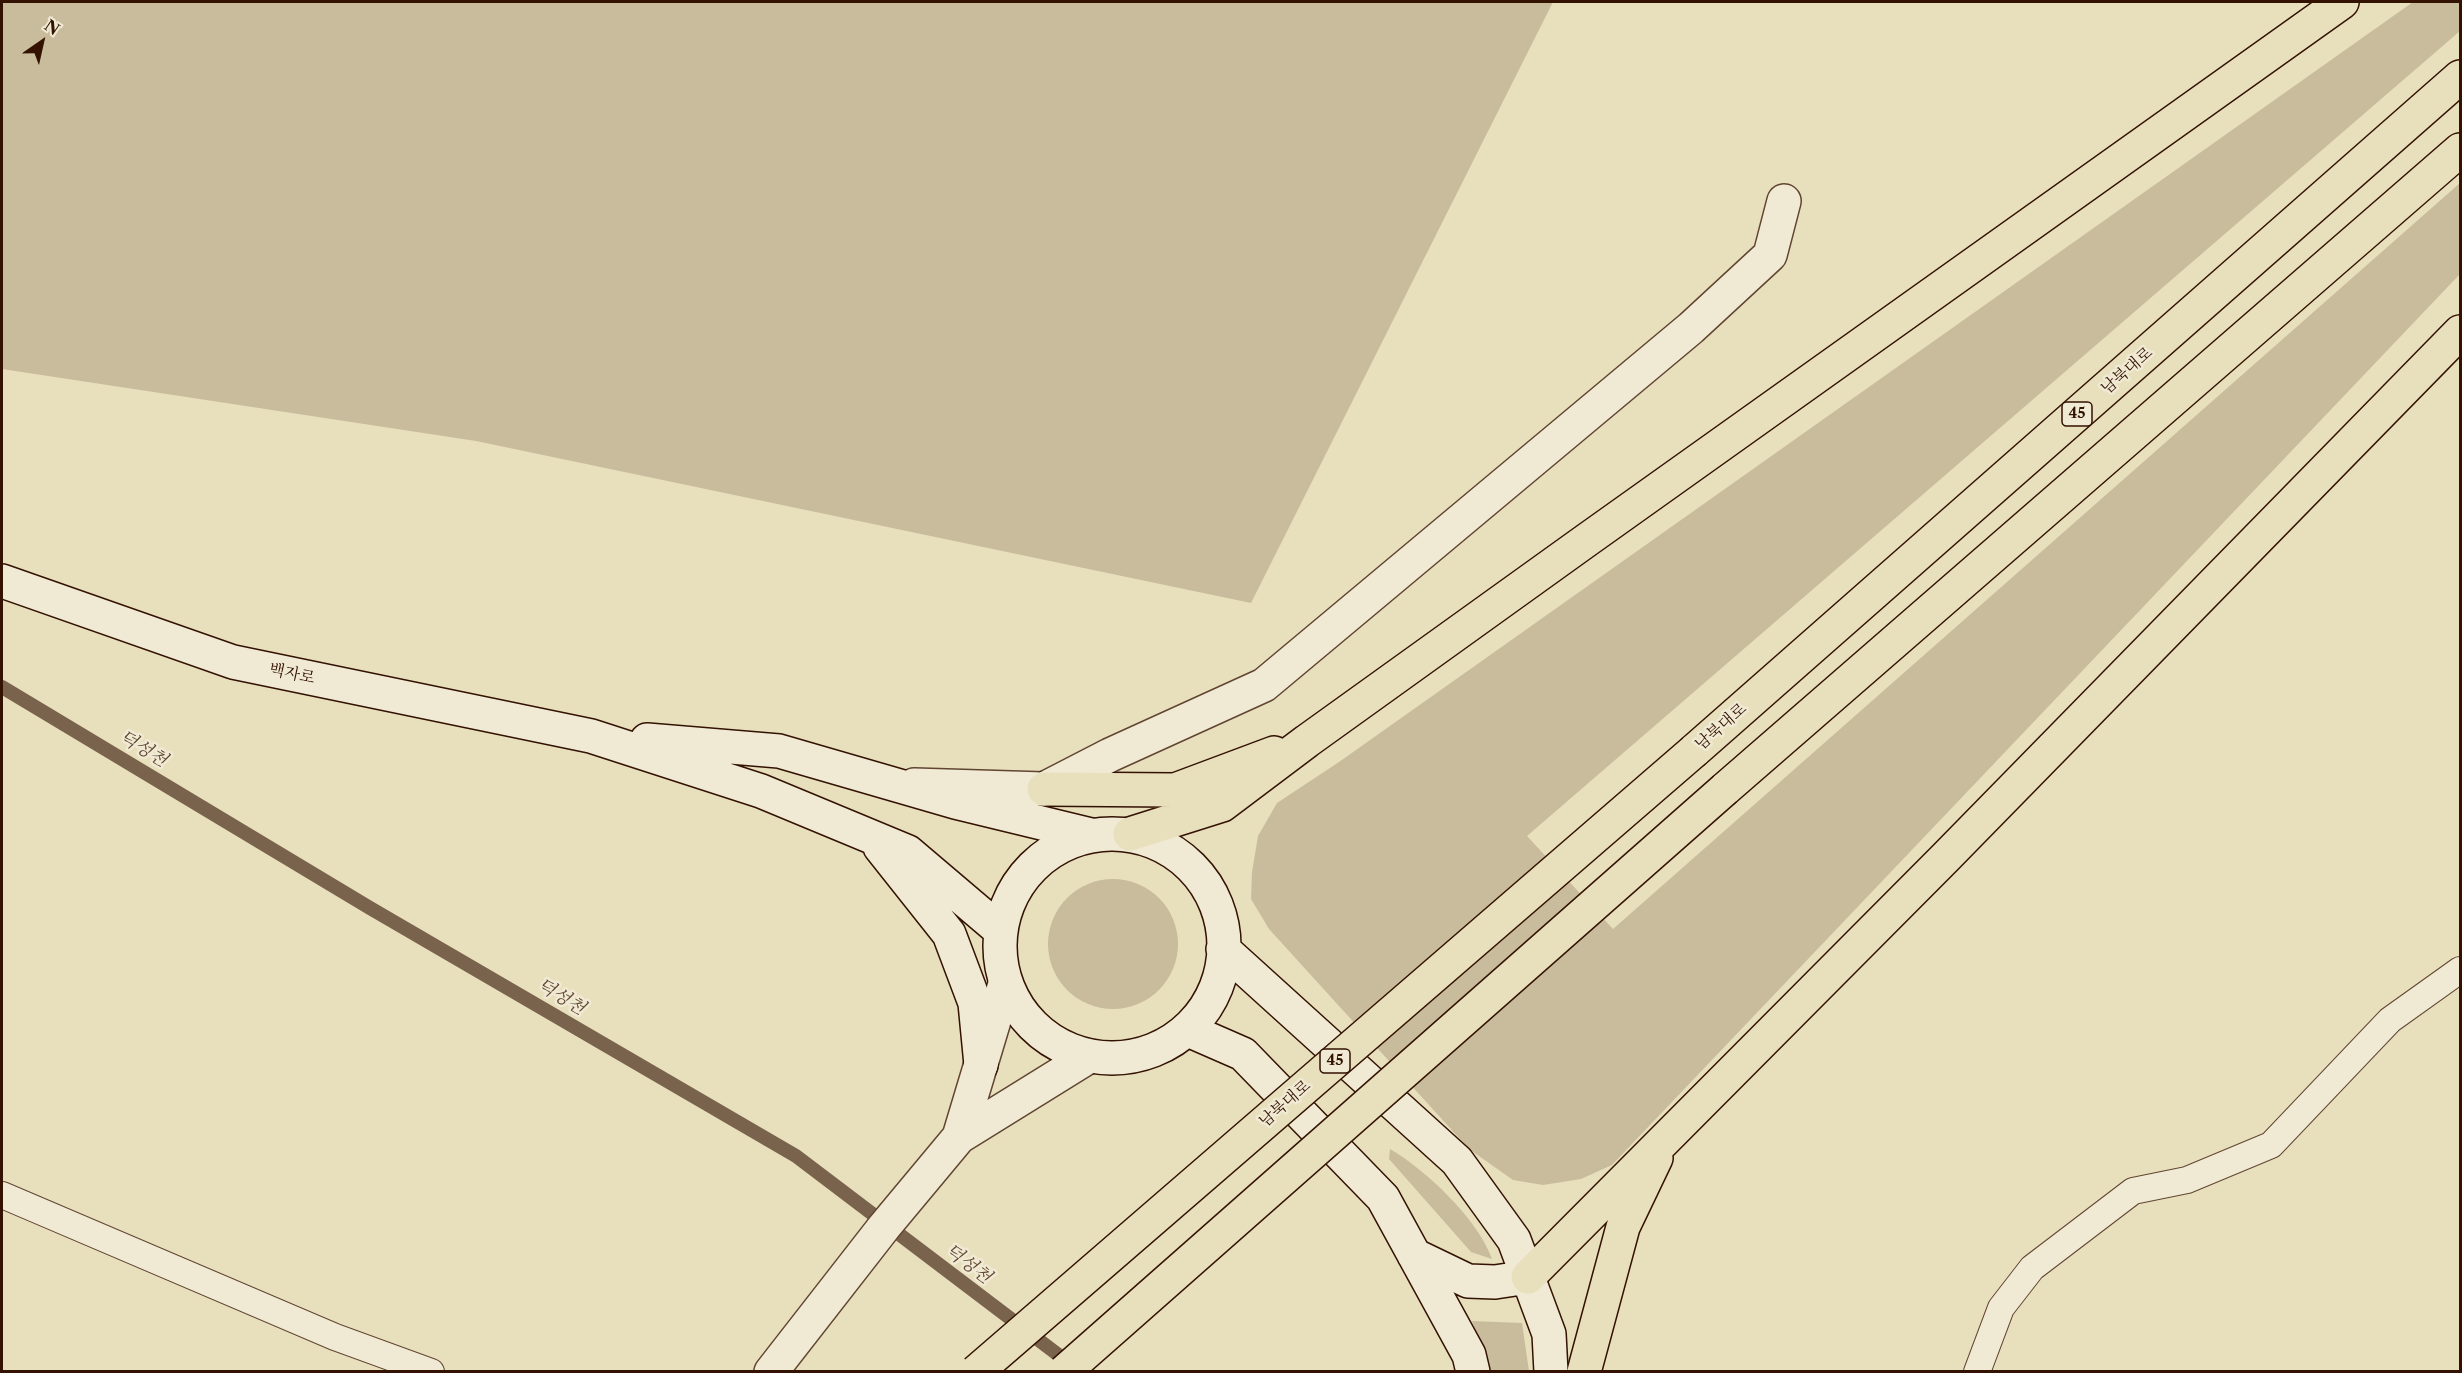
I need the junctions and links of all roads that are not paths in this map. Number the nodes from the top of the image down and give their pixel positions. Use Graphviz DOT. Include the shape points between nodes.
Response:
graph roads {
  1 [pos="2342,2"];
  2 [pos="2460,77"];
  3 [pos="2460,150"];
  4 [pos="1784,201"];
  5 [pos="2460,332"];
  6 [pos="2,581"];
  7 [pos="591,736"];
  8 [pos="1307,741"];
  9 [pos="891,784"];
  10 [pos="1044,789"];
  11 [pos="1131,834"];
  12 [pos="1091,835"];
  13 [pos="872,836"];
  14 [pos="1001,931"];
  15 [pos="1223,949"];
  16 [pos="2460,970"];
  17 [pos="1005,984"];
  18 [pos="1188,1030"];
  19 [pos="1088,1057"];
  20 [pos="981,1065"];
  21 [pos="959,1137"];
  22 [pos="1665,1137"];
  23 [pos="2,1195"];
  24 [pos="1414,1255"];
  25 [pos="1528,1277"];
  26 [pos="431,1371"];
  27 [pos="771,1371"];
  28 [pos="976,1371"];
  29 [pos="1064,1371"];
  30 [pos="1473,1371"];
  31 [pos="1551,1371"];
  32 [pos="1584,1371"];
  33 [pos="1977,1371"];
  1 -- 8 [label="highway"];
  2 -- 28 [label="highway, 남북대로 / 45, bridge" via="1694,751"];
  3 -- 29 [label="highway, bridge"];
  4 -- 10 [label="street" via="1770,255 1700,320 1264,685"];
  5 -- 22 [label="highway" via="1945,858"];
  6 -- 7 [label="street, 백자로" via="233,662"];
  7 -- 9 [label="street" via="779,751"];
  7 -- 13 [label="street" via="761,791"];
  8 -- 10 [label="highway" via="1175,790"];
  8 -- 11 [label="highway" via="1222,806"];
  9 -- 10 [label="street"];
  9 -- 12 [label="street"];
  11 -- 12 [label="street"];
  11 -- 15 [label="street" via="1164,847 1193,868 1214,898 1224,932"];
  12 -- 14 [label="street" via="1055,848 1025,873 1005,907"];
  13 -- 14 [label="street" via="908,852"];
  13 -- 20 [label="street" via="949,934 975,1003"];
  14 -- 17 [label="street" via="998,946"];
  15 -- 18 [label="street" via="1223,968 1210,1002"];
  15 -- 25 [label="street" via="1457,1161 1514,1240"];
  16 -- 33 [label="lane" via="2390,1020 2271,1145 2187,1180 2133,1191 2032,1268 2001,1308"];
  17 -- 19 [label="street" via="1025,1018 1054,1043"];
  17 -- 20 [label="street"];
  18 -- 19 [label="street" via="1158,1049 1123,1059"];
  18 -- 24 [label="street" via="1243,1054 1383,1198"];
  19 -- 21 [label="street"];
  20 -- 21 [label="street"];
  21 -- 27 [label="street"];
  22 -- 25 [label="highway"];
  22 -- 32 [label="highway" via="1623,1227"];
  23 -- 26 [label="lane" via="335,1336"];
  24 -- 25 [label="street" via="1468,1281"];
  24 -- 30 [label="street" via="1469,1355"];
  25 -- 31 [label="street" via="1549,1334"];
}
